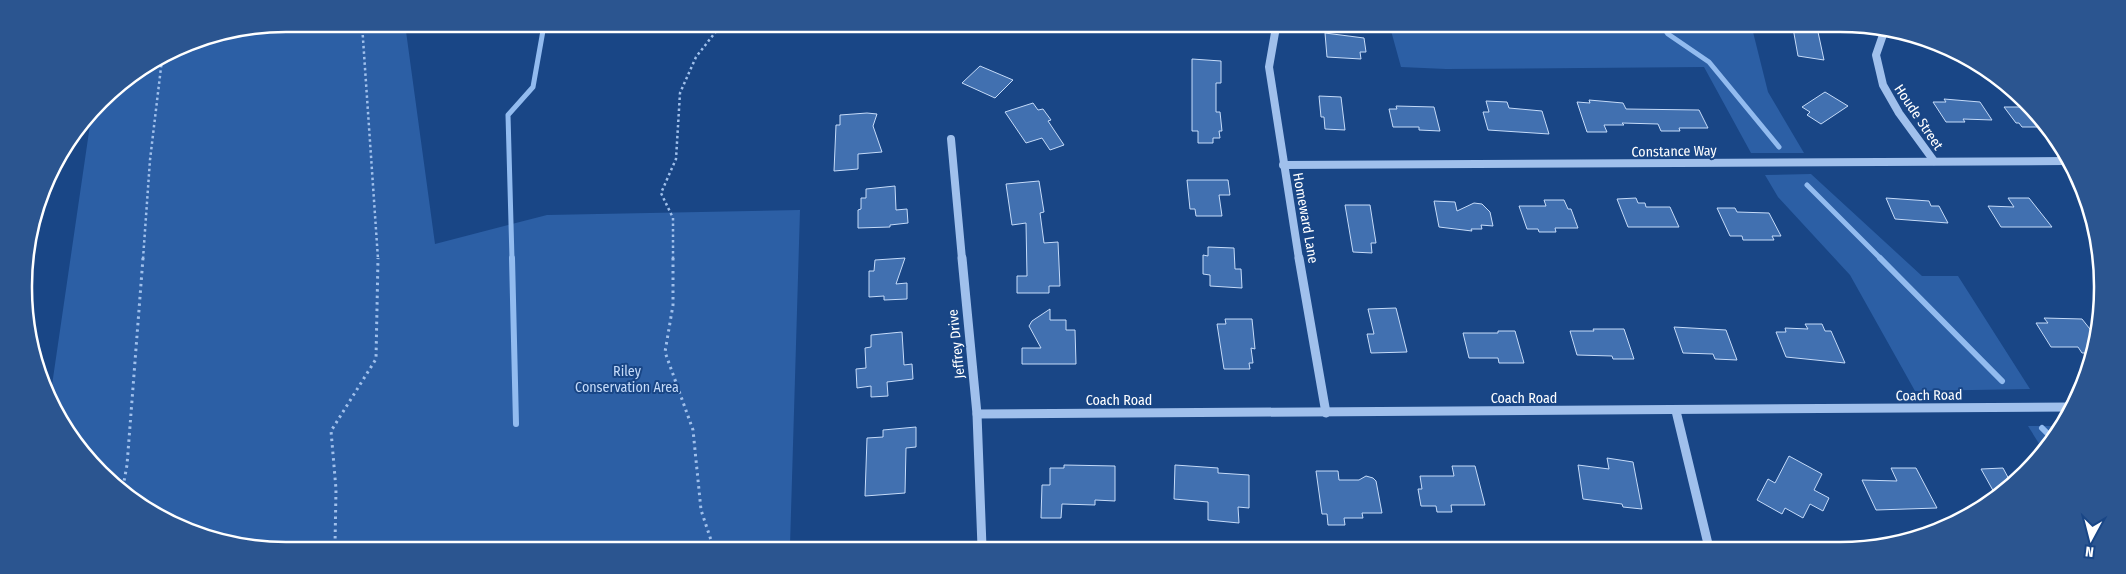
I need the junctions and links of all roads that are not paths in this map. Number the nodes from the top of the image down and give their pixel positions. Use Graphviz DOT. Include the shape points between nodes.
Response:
graph roads {
  1 [pos="1275,32"];
  2 [pos="1882,36"];
  3 [pos="951,139"];
  4 [pos="2059,160"];
  5 [pos="1934,161"];
  6 [pos="1283,164"];
  7 [pos="2063,407"];
  8 [pos="1676,411"];
  9 [pos="1326,413"];
  10 [pos="977,414"];
  11 [pos="982,542"];
  12 [pos="1708,542"];
  1 -- 6 [label="street, Homeward Lane" via="1269,67"];
  2 -- 5 [label="street, Houde Street" via="1876,55 1883,85"];
  3 -- 10 [label="street, Jeffrey Drive"];
  4 -- 5 [label="street, Constance Way"];
  5 -- 6 [label="street, Constance Way"];
  6 -- 9 [label="street, Homeward Lane"];
  7 -- 8 [label="street, Coach Road"];
  8 -- 9 [label="street, Coach Road"];
  8 -- 12 [label="street"];
  9 -- 10 [label="street, Coach Road"];
  10 -- 11 [label="street, Jeffrey Drive"];
}
